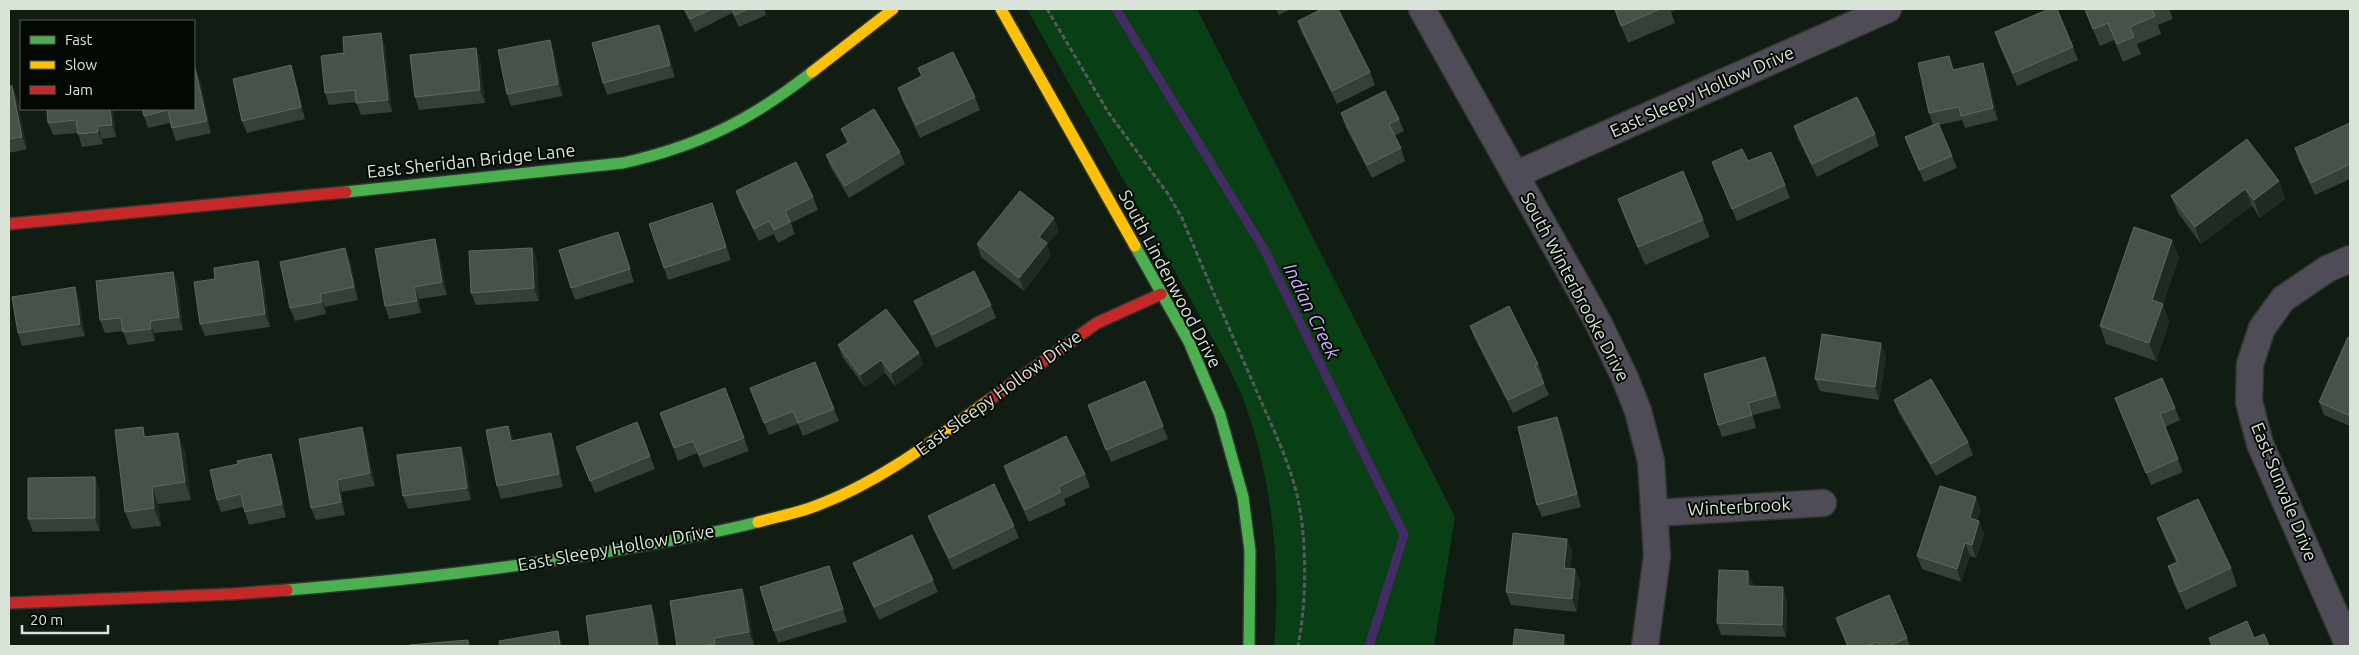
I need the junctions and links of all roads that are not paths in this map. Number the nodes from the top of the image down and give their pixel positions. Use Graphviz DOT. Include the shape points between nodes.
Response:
graph roads {
  1 [pos="893,9"];
  2 [pos="1001,9"];
  3 [pos="1422,9"];
  4 [pos="1888,9"];
  5 [pos="1515,175"];
  6 [pos="9,224"];
  7 [pos="2350,259"];
  8 [pos="1161,294"];
  9 [pos="1823,503"];
  10 [pos="1655,513"];
  11 [pos="9,603"];
  12 [pos="1248,646"];
  13 [pos="1645,646"];
  14 [pos="2349,646"];
  1 -- 6 [label="street, East Sheridan Bridge Lane" via="747,118 687,146 656,156 623,163 169,212"];
  2 -- 8 [label="street, South Lindenwood Drive"];
  3 -- 5 [label="street, South Winterbrooke Drive"];
  4 -- 5 [label="street, East Sleepy Hollow Drive"];
  5 -- 10 [label="street, South Winterbrooke Drive" via="1598,322 1625,378 1638,411 1651,461"];
  7 -- 14 [label="street, East Sunvale Drive" via="2327,269 2283,299 2262,328 2250,364 2249,402 2260,444"];
  8 -- 11 [label="street, East Sleepy Hollow Drive" via="1097,323 922,448 875,478 810,508 714,532 546,562 417,579 231,594"];
  8 -- 12 [label="street, South Lindenwood Drive" via="1189,342 1220,415 1233,456 1243,497 1250,551"];
  9 -- 10 [label="street, Winterbrook"];
  10 -- 13 [label="street, South Winterbrooke Drive" via="1657,556"];
}
